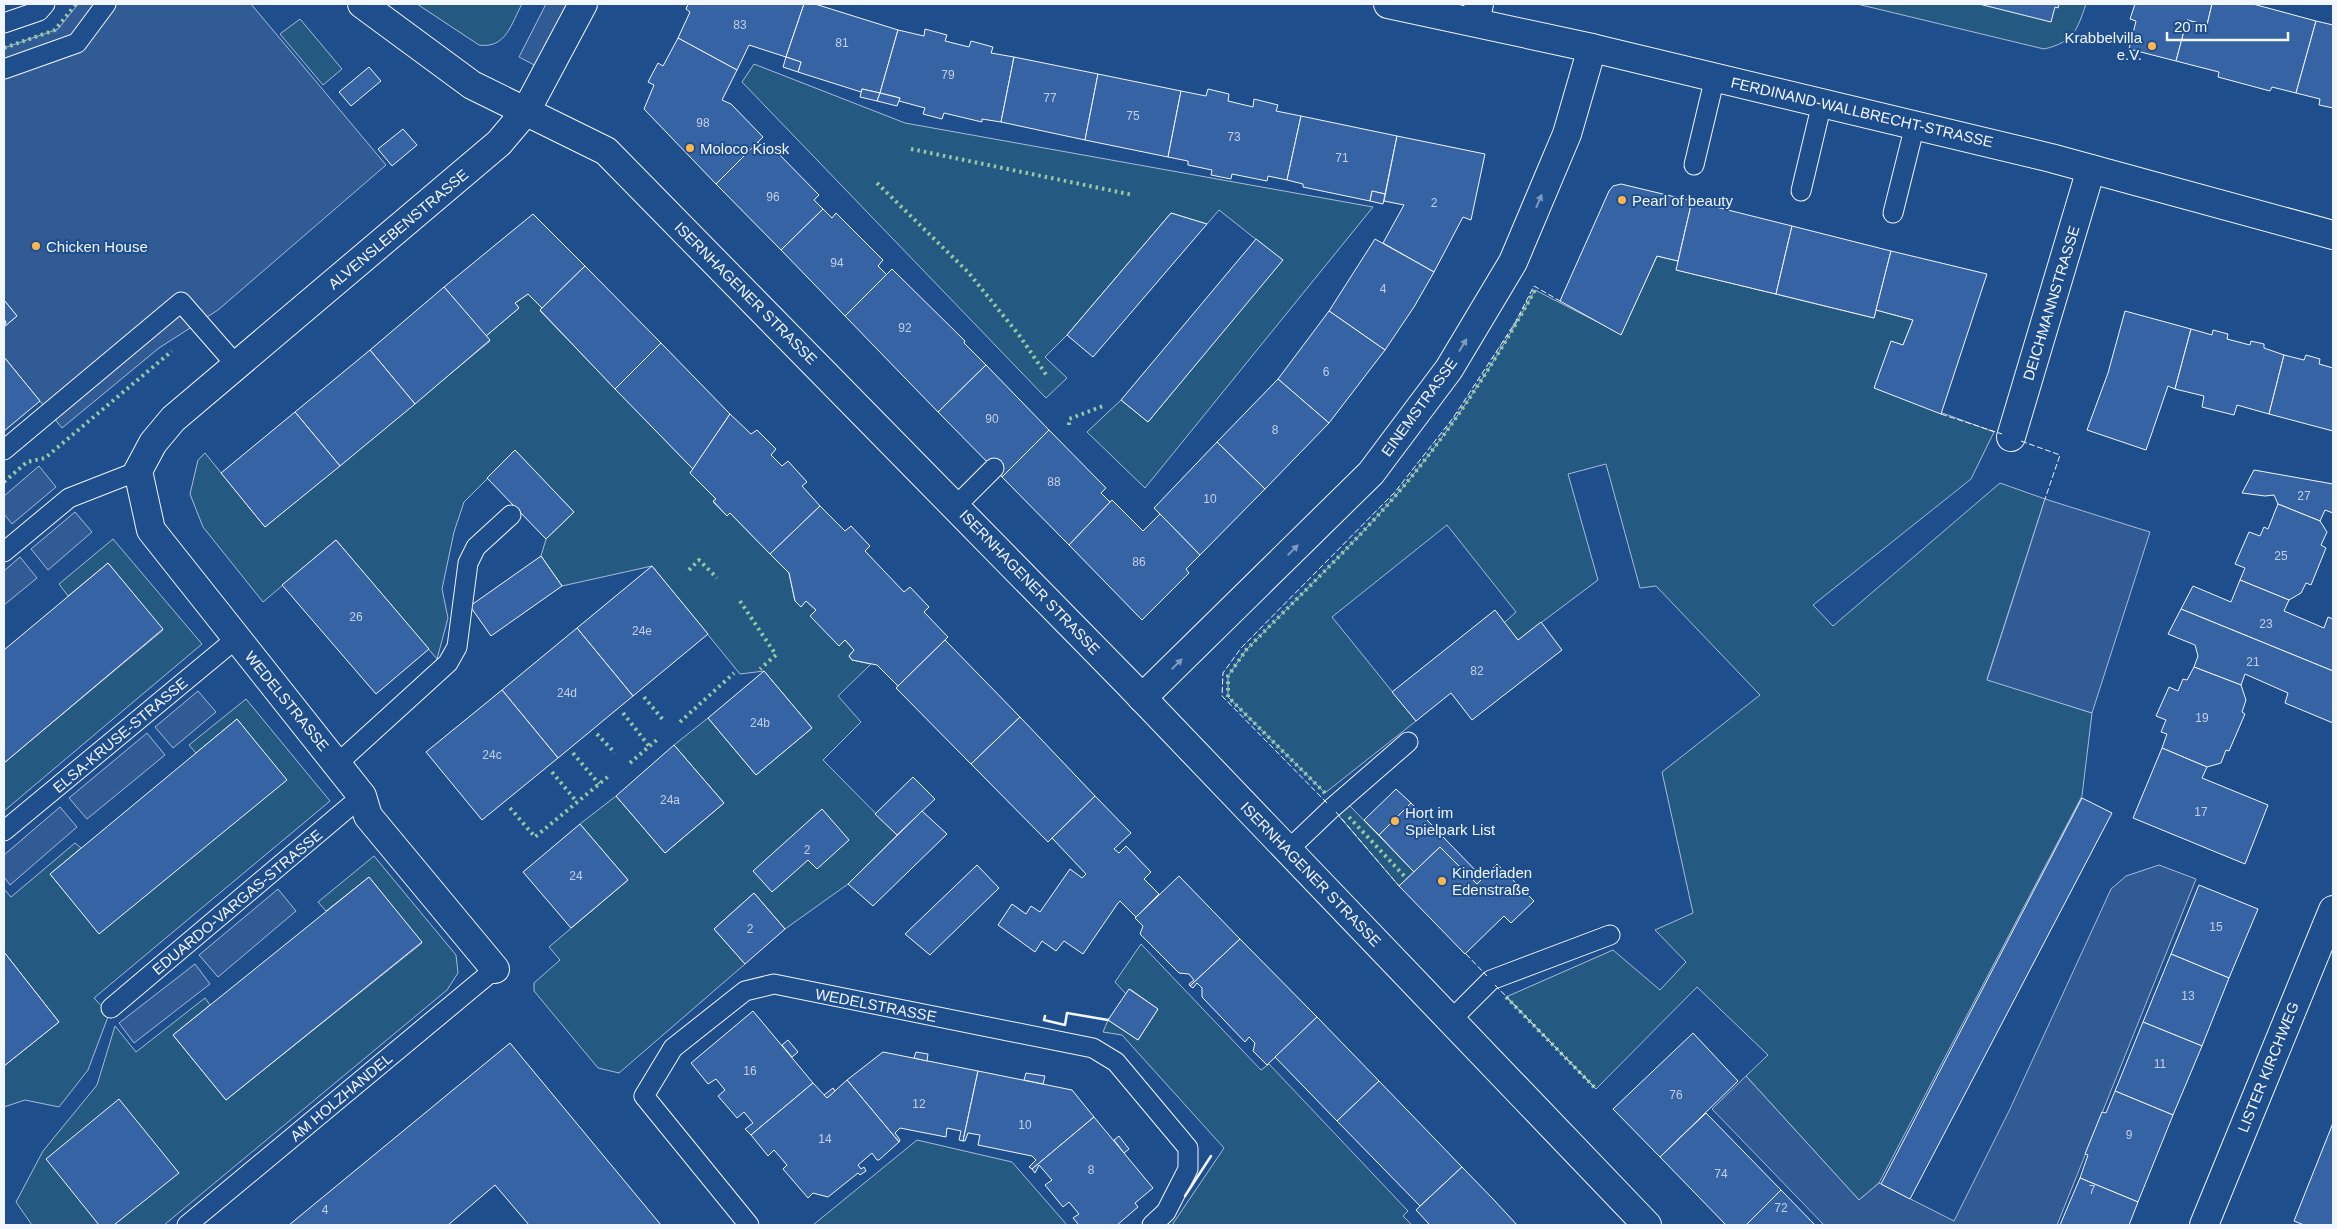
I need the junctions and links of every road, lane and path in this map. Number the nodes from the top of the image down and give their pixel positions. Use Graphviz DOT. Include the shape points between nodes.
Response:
graph roads {
  1 [pos="45,4"];
  2 [pos="106,4"];
  3 [pos="362,4"];
  4 [pos="582,4"];
  5 [pos="1388,4"];
  6 [pos="1477,13"];
  7 [pos="4,24"];
  8 [pos="1592,48"];
  9 [pos="4,68"];
  10 [pos="1715,77"];
  11 [pos="1822,103"];
  12 [pos="526,111"];
  13 [pos="1914,125"];
  14 [pos="1694,165"];
  15 [pos="2091,169"];
  16 [pos="1801,191"];
  17 [pos="1893,213"];
  18 [pos="2333,234"];
  19 [pos="237,366"];
  20 [pos="2011,437"];
  21 [pos="4,450"];
  22 [pos="994,468"];
  23 [pos="138,471"];
  24 [pos="956,506"];
  25 [pos="511,515"];
  26 [pos="4,552"];
  27 [pos="237,638"];
  28 [pos="1142,698"];
  29 [pos="1408,742"];
  30 [pos="337,764"];
  31 [pos="362,796"];
  32 [pos="4,831"];
  33 [pos="1288,850"];
  34 [pos="2333,910"];
  35 [pos="1610,935"];
  36 [pos="495,969"];
  37 [pos="111,1008"];
  38 [pos="1451,1020"];
  39 [pos="187,1225"];
  40 [pos="749,1225"];
  41 [pos="1152,1225"];
  42 [pos="1647,1225"];
  43 [pos="2204,1225"];
  1 -- 7 [label="lane" via="39,11"];
  2 -- 9 [label="lane" via="77,43"];
  3 -- 12 [label="street, ISERNHAGENER STRASSE" via="472,85"];
  4 -- 12 [label="street, ALVENSLEBENSTRASSE"];
  5 -- 6 [label="street, FERDINAND-WALLBRECHT-STRASSE"];
  6 -- 8 [label="street, FERDINAND-WALLBRECHT-STRASSE"];
  8 -- 10 [label="street, FERDINAND-WALLBRECHT-STRASSE"];
  28 -- 8 [label="street, EINEMSTRASSE, one-way" via="1371,473 1449,369 1513,262 1567,134"];
  10 -- 11 [label="street, FERDINAND-WALLBRECHT-STRASSE"];
  10 -- 14 [label="lane"];
  11 -- 13 [label="street, FERDINAND-WALLBRECHT-STRASSE"];
  11 -- 16 [label="lane"];
  12 -- 19 [label="street, ALVENSLEBENSTRASSE" via="499,143"];
  12 -- 24 [label="street, ISERNHAGENER STRASSE" via="606,151"];
  13 -- 15 [label="street, FERDINAND-WALLBRECHT-STRASSE"];
  13 -- 17 [label="lane"];
  15 -- 18 [label="street, FERDINAND-WALLBRECHT-STRASSE"];
  15 -- 20 [label="street, DEICHMANNSTRASSE"];
  19 -- 21 [label="lane" via="181,302"];
  19 -- 23 [label="street, ALVENSLEBENSTRASSE" via="173,419 153,443"];
  22 -- 24 [label="lane"];
  23 -- 26 [label="lane" via="69,498"];
  23 -- 27 [label="street, WEDELSTRASSE" via="151,530"];
  24 -- 28 [label="street, ISERNHAGENER STRASSE"];
  25 -- 30 [label="lane" via="476,546 468,563 457,647 448,663"];
  27 -- 30 [label="street, WEDELSTRASSE"];
  27 -- 32 [label="lane, ELSA-KRUSE-STRASSE"];
  28 -- 33 [label="street, ISERNHAGENER STRASSE"];
  29 -- 33 [label="lane"];
  30 -- 31 [label="street, WEDELSTRASSE"];
  31 -- 36 [label="street, WEDELSTRASSE" via="368,816"];
  31 -- 37 [label="lane, EDUARDO-VARGAS-STRASSE"];
  33 -- 38 [label="street, ISERNHAGENER STRASSE"];
  34 -- 43 [label="street, LISTER KIRCHWEG"];
  35 -- 38 [label="lane" via="1491,980"];
  36 -- 39 [label="lane, AM HOLZHANDEL"];
  38 -- 42 [label="street, ISERNHAGENER STRASSE"];
  40 -- 41 [label="lane, WEDELSTRASSE" via="644,1096 673,1048 745,991 774,984 1093,1048 1116,1062 1188,1148 1188,1169 1166,1212"];
}
